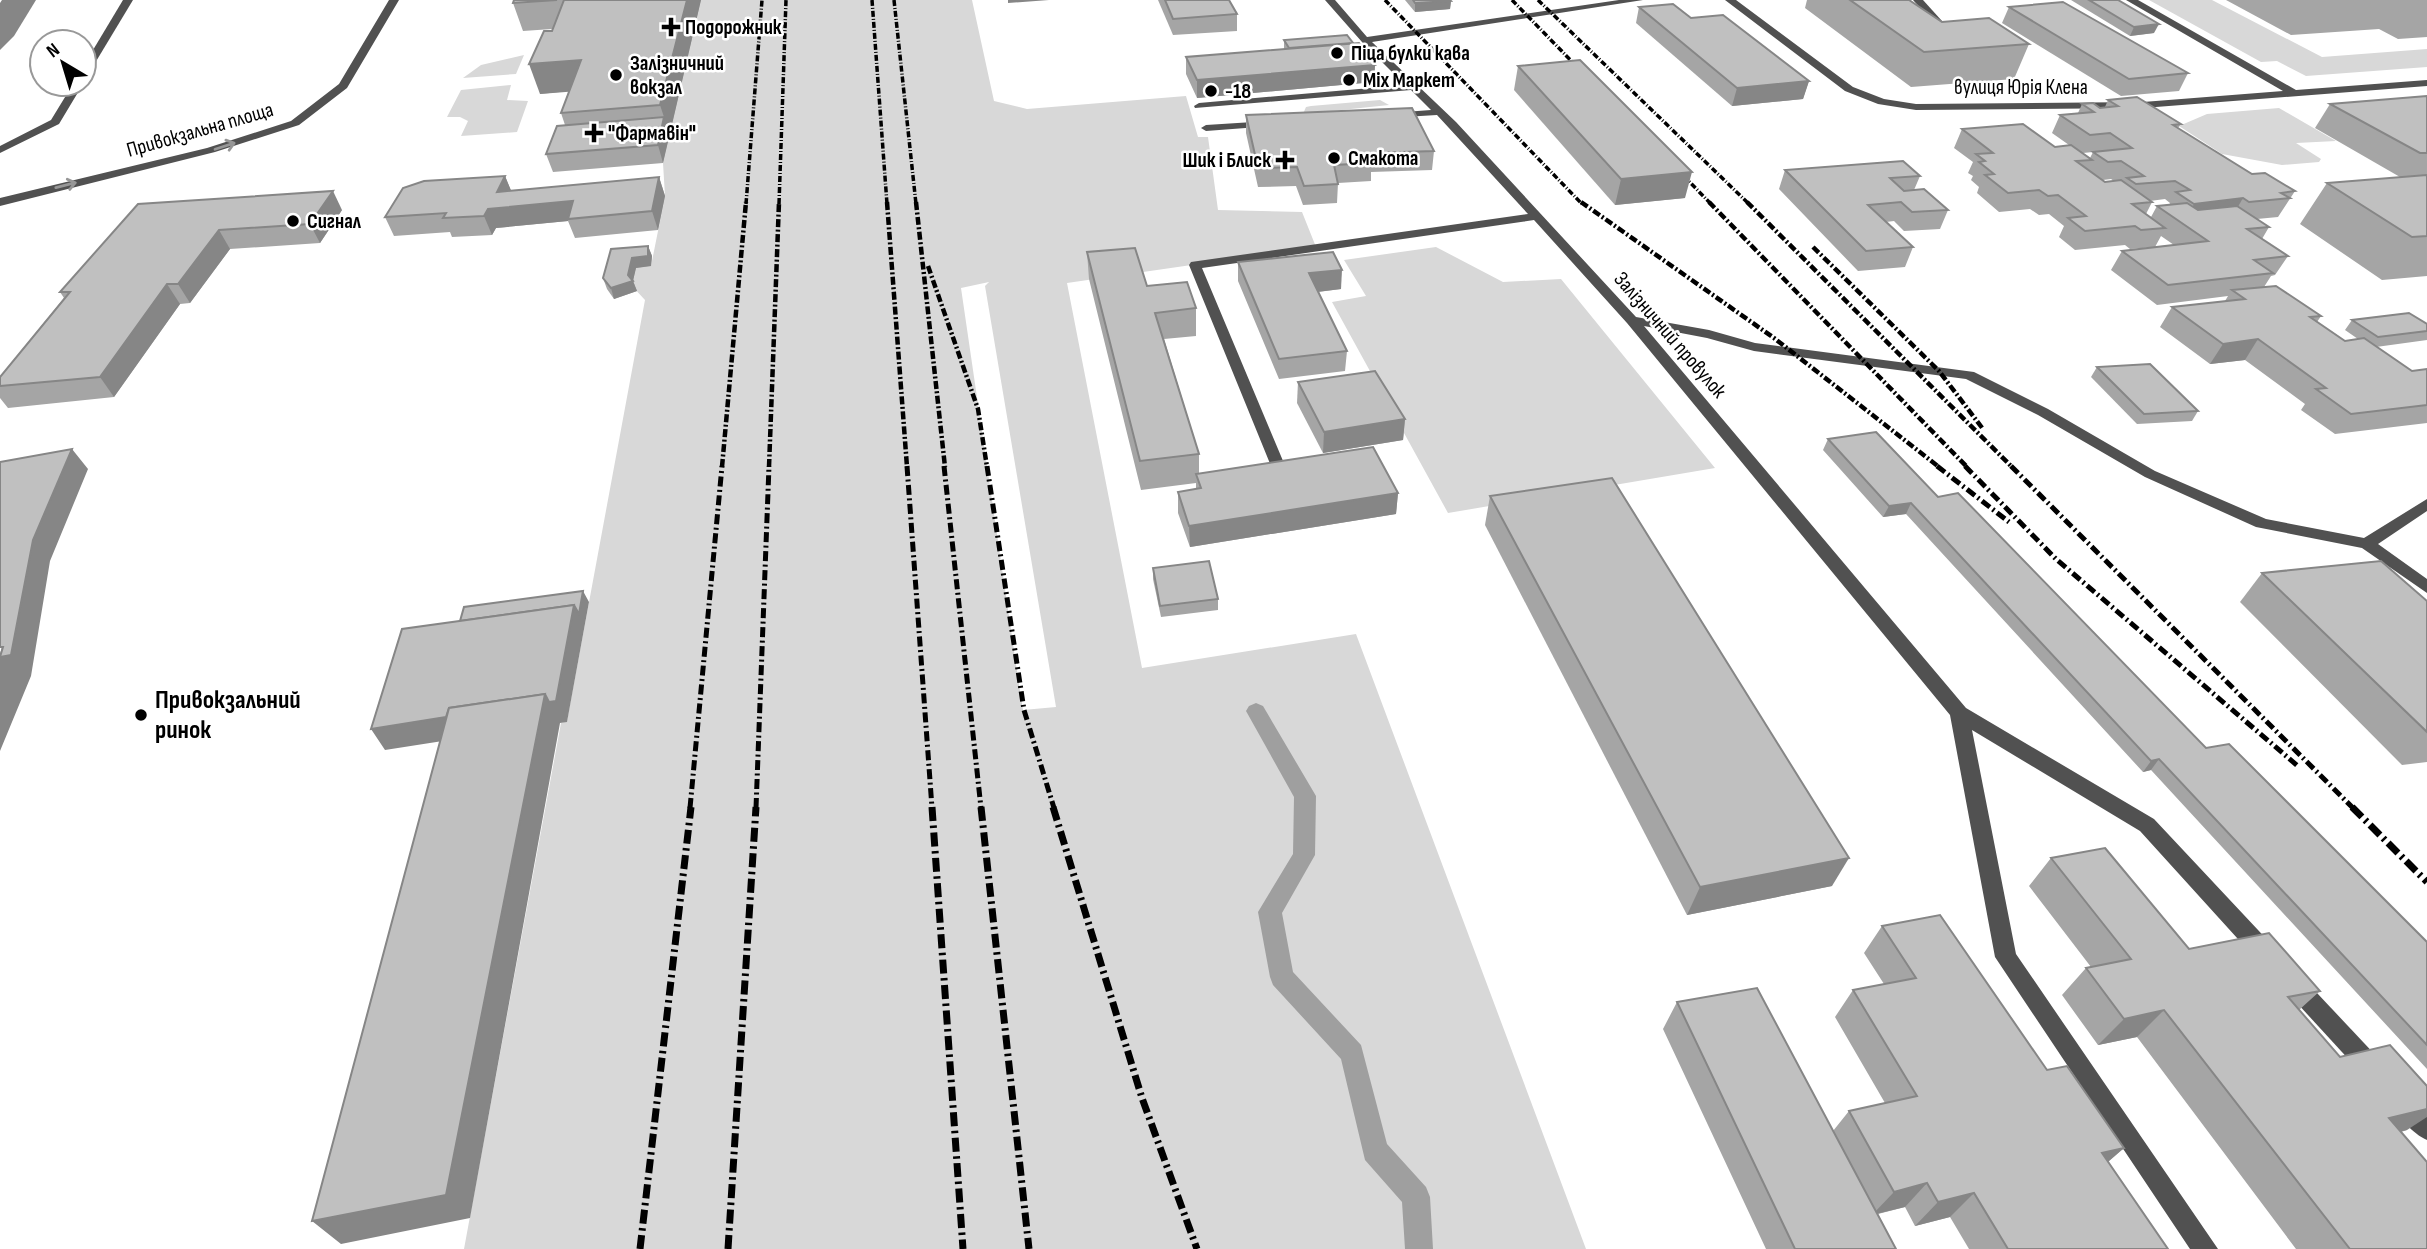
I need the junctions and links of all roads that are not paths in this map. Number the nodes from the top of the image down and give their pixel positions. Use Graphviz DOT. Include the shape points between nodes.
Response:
graph roads {
  1 [pos="128,0"];
  2 [pos="394,0"];
  3 [pos="1330,0"];
  4 [pos="1637,0"];
  5 [pos="1730,0"];
  6 [pos="1919,0"];
  7 [pos="2131,0"];
  8 [pos="1938,23"];
  9 [pos="1366,40"];
  10 [pos="98,50"];
  11 [pos="2427,83"];
  12 [pos="1415,87"];
  13 [pos="2294,93"];
  14 [pos="70,98"];
  15 [pos="1199,106"];
  16 [pos="1440,112"];
  17 [pos="1385,116"];
  18 [pos="1275,124"];
  19 [pos="1206,128"];
  20 [pos="0,150"];
  21 [pos="0,202"];
  22 [pos="1537,216"];
  23 [pos="1632,320"];
  24 [pos="1278,468"];
  25 [pos="2427,504"];
  26 [pos="2367,544"];
  27 [pos="2427,587"];
  28 [pos="1959,713"];
  29 [pos="2427,1128"];
  30 [pos="2205,1249"];
  1 -- 10 [label="street"];
  21 -- 2 [label="street, Привокзальна площа, one-way" via="211,150 295,123 343,86"];
  3 -- 9 [label="street, Залізничний провулок"];
  4 -- 9 [label="street"];
  5 -- 13 [label="street, вулиця Юрія Клена" via="1849,89 1882,102 1916,107 2143,106"];
  6 -- 8 [label="street"];
  7 -- 13 [label="street"];
  9 -- 12 [label="street, Залізничний провулок"];
  11 -- 13 [label="street, вулиця Юрія Клена"];
  12 -- 15 [label="street"];
  12 -- 16 [label="street, Залізничний провулок"];
  14 -- 20 [label="street" via="55,122"];
  16 -- 17 [label="street"];
  16 -- 22 [label="street, Залізничний провулок"];
  18 -- 19 [label="street"];
  22 -- 23 [label="street, Залізничний провулок"];
  22 -- 24 [label="street" via="1195,265"];
  23 -- 26 [label="street" via="1754,346 1969,375 2150,474 2262,523"];
  23 -- 28 [label="street, Залізничний провулок"];
  25 -- 26 [label="street"];
  26 -- 27 [label="street"];
  28 -- 29 [label="street" via="2147,825"];
  28 -- 30 [label="street" via="2006,957"];
}
